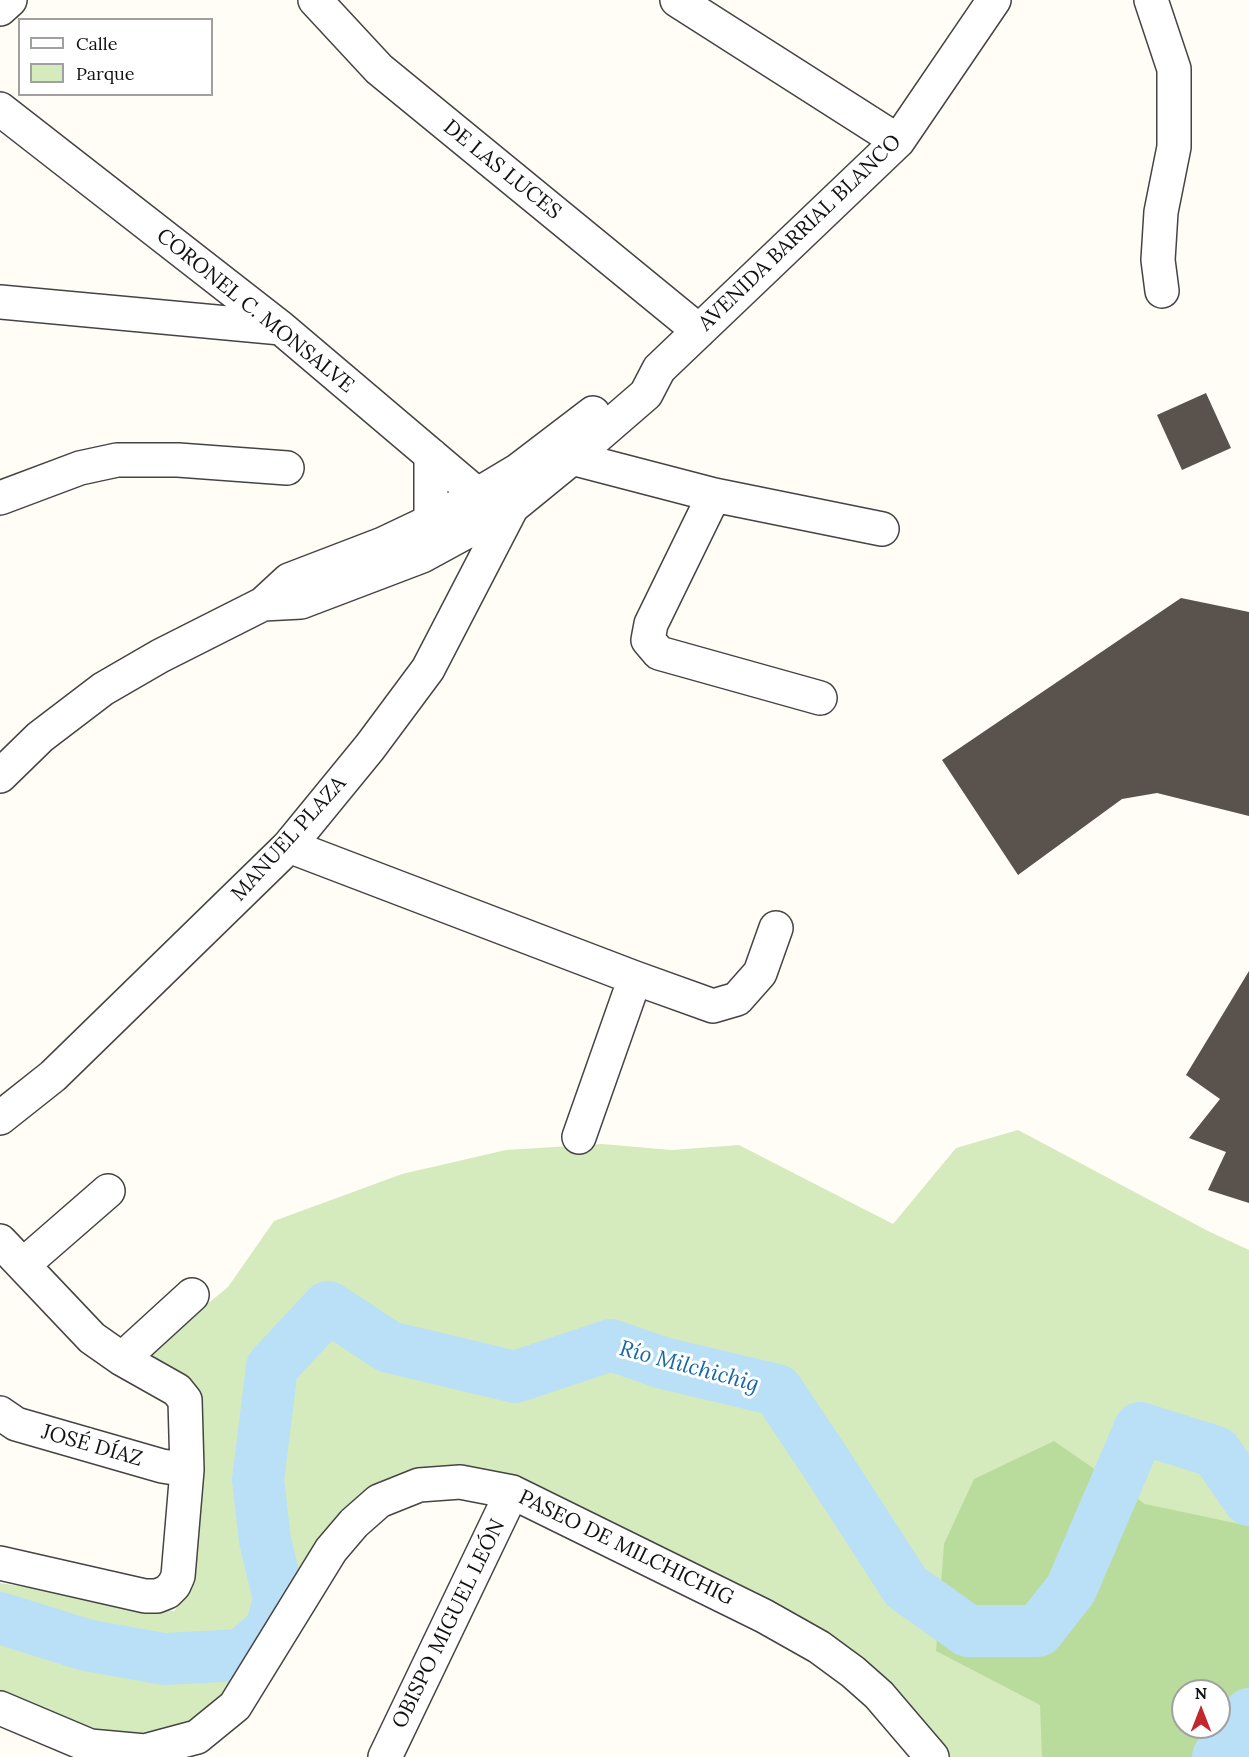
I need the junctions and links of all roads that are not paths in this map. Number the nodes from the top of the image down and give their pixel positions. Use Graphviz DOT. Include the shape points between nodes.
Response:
graph roads {
  1 [pos="10,0"];
  2 [pos="315,0"];
  3 [pos="677,0"];
  4 [pos="994,0"];
  5 [pos="1151,0"];
  6 [pos="0,9"];
  7 [pos="0,109"];
  8 [pos="898,141"];
  9 [pos="1162,291"];
  10 [pos="0,302"];
  11 [pos="281,328"];
  12 [pos="699,331"];
  13 [pos="659,369"];
  14 [pos="431,455"];
  15 [pos="572,458"];
  16 [pos="286,468"];
  17 [pos="478,495"];
  18 [pos="714,495"];
  19 [pos="0,498"];
  20 [pos="512,507"];
  21 [pos="431,521"];
  22 [pos="882,530"];
  23 [pos="263,604"];
  24 [pos="820,698"];
  25 [pos="0,776"];
  26 [pos="289,846"];
  27 [pos="776,928"];
  28 [pos="635,978"];
  29 [pos="0,1118"];
  30 [pos="579,1137"];
  31 [pos="108,1191"];
  32 [pos="0,1241"];
  33 [pos="23,1265"];
  34 [pos="192,1295"];
  35 [pos="122,1359"];
  36 [pos="0,1413"];
  37 [pos="187,1470"];
  38 [pos="512,1492"];
  39 [pos="0,1563"];
  40 [pos="0,1708"];
  41 [pos="923,1754"];
  42 [pos="385,1757"];
  1 -- 6 [label="street"];
  2 -- 12 [label="street, DE LAS LUCES" via="379,69"];
  3 -- 8 [label="street"];
  4 -- 8 [label="street, AVENIDA BARRIAL BLANCO"];
  5 -- 9 [label="street" via="1174,69 1174,147 1161,212 1158,260"];
  7 -- 11 [label="street, CORONEL C. MONSALVE"];
  8 -- 12 [label="street, AVENIDA BARRIAL BLANCO"];
  10 -- 11 [label="street"];
  11 -- 14 [label="street, CORONEL C. MONSALVE"];
  12 -- 13 [label="street, AVENIDA BARRIAL BLANCO"];
  13 -- 15 [label="street, AVENIDA BARRIAL BLANCO" via="646,394"];
  13 -- 17 [label="street, AVENIDA BARRIAL BLANCO" via="636,378 517,471"];
  14 -- 17 [label="street, CORONEL C. MONSALVE"];
  14 -- 21 [label="street"];
  15 -- 18 [label="street"];
  15 -- 20 [label="street, AVENIDA BARRIAL BLANCO"];
  16 -- 19 [label="street" via="117,460 80,468"];
  17 -- 20 [label="street, CORONEL C. MONSALVE"];
  17 -- 21 [label="street, AVENIDA BARRIAL BLANCO"];
  18 -- 22 [label="street"];
  18 -- 24 [label="street" via="651,624 648,640 659,654"];
  20 -- 23 [label="street, AVENIDA BARRIAL BLANCO" via="422,556 346,586 301,602"];
  20 -- 26 [label="street, MANUEL PLAZA" via="428,669"];
  21 -- 23 [label="street, AVENIDA BARRIAL BLANCO" via="290,580"];
  23 -- 25 [label="street, AVENIDA BARRIAL BLANCO" via="103,689 40,737"];
  26 -- 28 [label="street"];
  26 -- 29 [label="street, MANUEL PLAZA" via="53,1076"];
  27 -- 28 [label="street" via="760,973 736,999 713,1006"];
  28 -- 30 [label="street"];
  31 -- 33 [label="street"];
  32 -- 33 [label="street"];
  33 -- 35 [label="street" via="92,1338"];
  34 -- 35 [label="street"];
  35 -- 37 [label="street" via="177,1389 185,1400"];
  36 -- 37 [label="street, JOSÉ DÍAZ" via="16,1424"];
  37 -- 39 [label="street" via="178,1576 167,1592 145,1596"];
  38 -- 40 [label="street, PASEO DE MILCHICHIG" via="460,1482 419,1485 379,1501 331,1550 235,1706 196,1737 145,1751 90,1746"];
  38 -- 41 [label="street, PASEO DE MILCHICHIG" via="819,1647 879,1695"];
  38 -- 42 [label="street, OBISPO MIGUEL LEÓN"];
}
